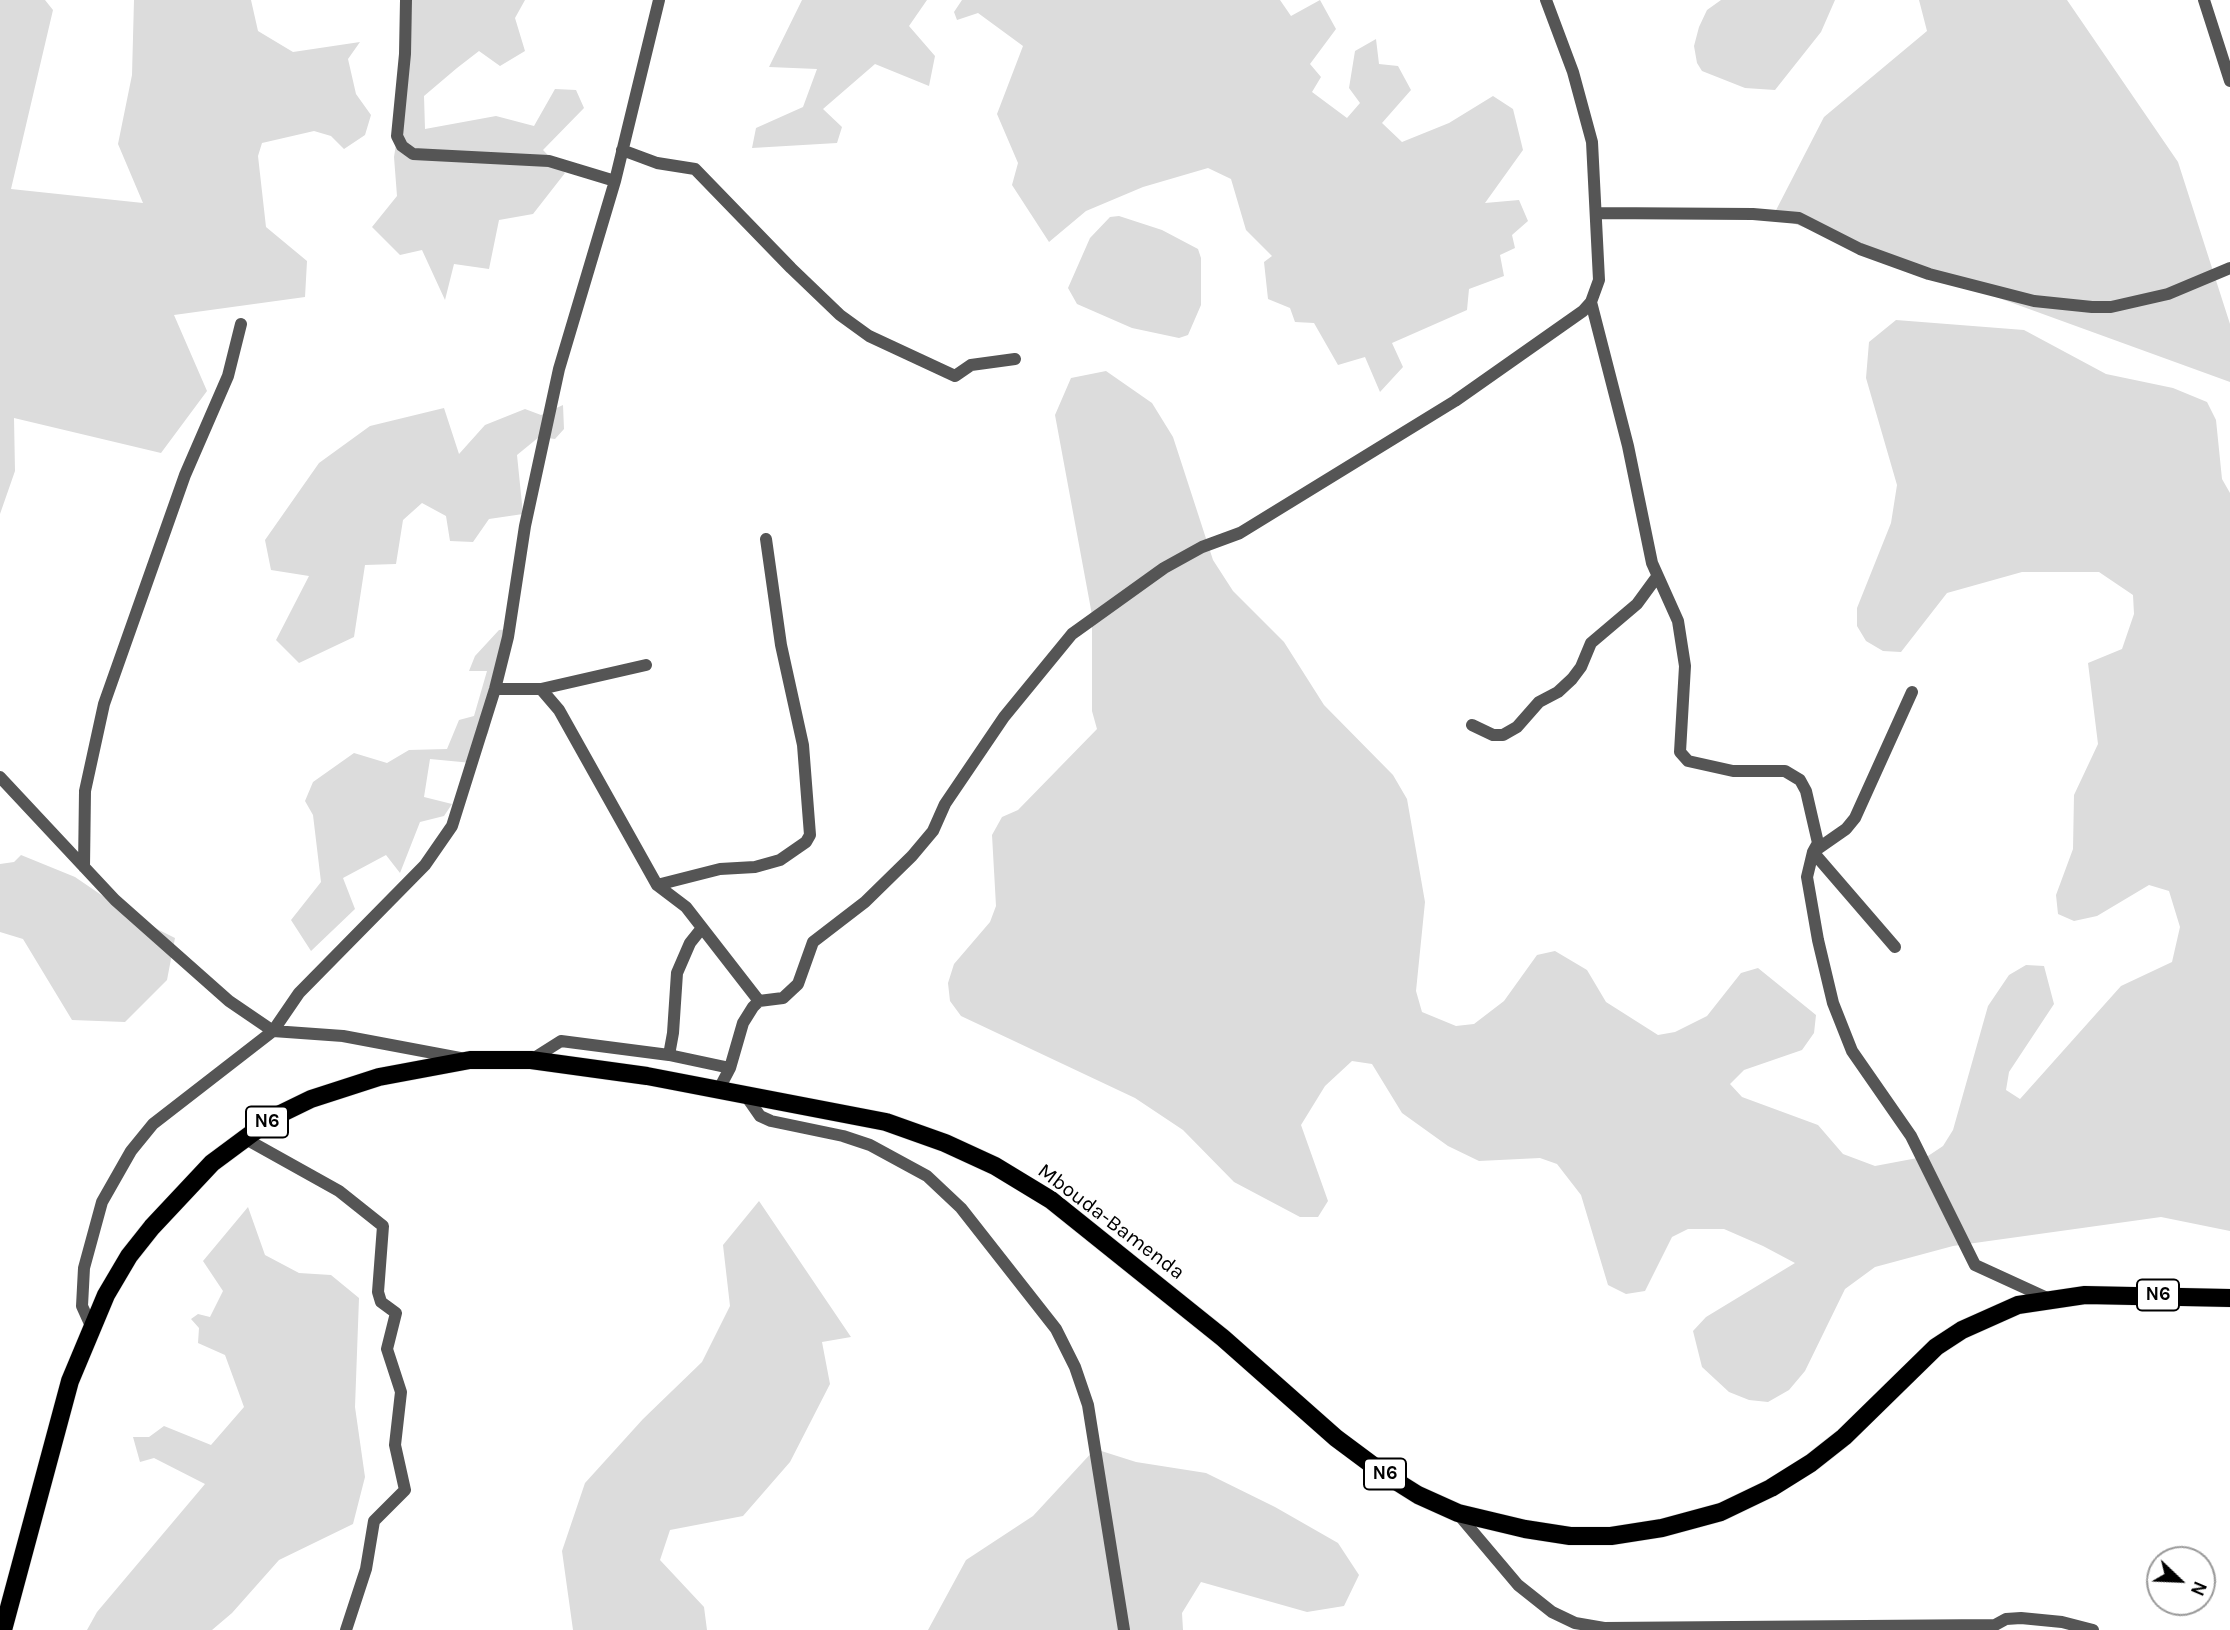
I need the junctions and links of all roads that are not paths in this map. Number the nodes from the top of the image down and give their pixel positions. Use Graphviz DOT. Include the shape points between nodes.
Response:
graph roads {
  1 [pos="406,0"];
  2 [pos="659,0"];
  3 [pos="1546,0"];
  4 [pos="2204,0"];
  5 [pos="2230,81"];
  6 [pos="622,150"];
  7 [pos="615,181"];
  8 [pos="1596,213"];
  9 [pos="2230,268"];
  10 [pos="1591,302"];
  11 [pos="241,324"];
  12 [pos="1015,359"];
  13 [pos="766,539"];
  14 [pos="1656,578"];
  15 [pos="646,665"];
  16 [pos="495,689"];
  17 [pos="541,689"];
  18 [pos="1912,692"];
  19 [pos="1472,725"];
  20 [pos="0,777"];
  21 [pos="1813,852"];
  22 [pos="84,867"];
  23 [pos="657,885"];
  24 [pos="702,928"];
  25 [pos="1895,947"];
  26 [pos="759,1001"];
  27 [pos="273,1031"];
  28 [pos="668,1055"];
  29 [pos="470,1060"];
  30 [pos="530,1060"];
  31 [pos="730,1068"];
  32 [pos="719,1089"];
  33 [pos="744,1093"];
  34 [pos="244,1138"];
  35 [pos="2047,1298"];
  36 [pos="2230,1298"];
  37 [pos="91,1326"];
  38 [pos="1458,1513"];
  39 [pos="1995,1627"];
  40 [pos="3,1630"];
  41 [pos="346,1630"];
  42 [pos="1124,1630"];
  43 [pos="2093,1630"];
  1 -- 7 [label="street" via="397,136 402,146 413,154 549,161"];
  2 -- 6 [label="street"];
  3 -- 8 [label="street" via="1588,120"];
  4 -- 5 [label="street"];
  6 -- 7 [label="street"];
  6 -- 12 [label="street" via="657,163 695,169 791,268 869,336 954,376 971,365"];
  7 -- 16 [label="street" via="559,369"];
  8 -- 9 [label="street" via="1799,218 1860,249 1929,274 2034,301 2092,307 2168,294"];
  8 -- 10 [label="street" via="1599,280"];
  10 -- 14 [label="street"];
  10 -- 26 [label="street" via="1455,401 1240,533 1164,568 1072,634 1004,717 945,804 933,831 912,856 865,902 813,942 803,974 783,998"];
  11 -- 22 [label="street" via="228,376 185,475 104,704 85,791"];
  13 -- 23 [label="street" via="780,645 803,746 810,835 780,860"];
  14 -- 19 [label="street" via="1637,604 1591,643 1572,679 1539,702 1517,727 1493,735"];
  14 -- 21 [label="street" via="1678,621 1685,666 1682,757 1733,771 1792,774 1806,790 1818,843"];
  15 -- 17 [label="street"];
  16 -- 17 [label="street"];
  16 -- 27 [label="street" via="459,809 441,844 299,993"];
  17 -- 23 [label="street" via="559,710"];
  18 -- 21 [label="street" via="1855,818"];
  20 -- 22 [label="street"];
  21 -- 25 [label="street"];
  21 -- 35 [label="street" via="1807,877 1818,940 1833,1003 1852,1051 1911,1136 1975,1265"];
  22 -- 27 [label="street" via="229,1001"];
  23 -- 24 [label="street" via="686,907"];
  24 -- 26 [label="street"];
  24 -- 28 [label="street" via="677,973"];
  26 -- 31 [label="street" via="743,1023"];
  27 -- 29 [label="street" via="343,1036"];
  27 -- 37 [label="street" via="153,1124 114,1177 102,1202 84,1268 82,1307"];
  28 -- 30 [label="street" via="561,1041"];
  28 -- 31 [label="street"];
  29 -- 30 [label="highway, Mbouda-Bamenda / N6"];
  29 -- 34 [label="highway, Mbouda-Bamenda / N6" via="379,1077 311,1099"];
  30 -- 32 [label="highway, Mbouda-Bamenda / N6"];
  31 -- 32 [label="street"];
  32 -- 33 [label="highway, Mbouda-Bamenda / N6"];
  33 -- 38 [label="highway, Mbouda-Bamenda / N6" via="886,1122 995,1166 1051,1200 1136,1267 1346,1445 1418,1495"];
  33 -- 42 [label="street" via="760,1115 771,1121 870,1144 927,1176 961,1208 1056,1329 1088,1405"];
  34 -- 37 [label="highway, Mbouda-Bamenda / N6" via="212,1163 152,1227 129,1256"];
  34 -- 41 [label="street" via="339,1191 383,1226 378,1297 396,1313 387,1349 401,1392 395,1445 405,1490 374,1521 366,1569"];
  35 -- 36 [label="highway, Mbouda-Bamenda / N6" via="2129,1294"];
  35 -- 38 [label="highway, Mbouda-Bamenda / N6" via="1992,1315 1954,1335 1917,1363 1844,1437 1811,1463 1721,1512 1611,1536 1525,1530"];
  37 -- 40 [label="highway, Mbouda-Bamenda / N6" via="70,1381"];
  38 -- 39 [label="street" via="1518,1585 1552,1612 1575,1623 1604,1628"];
  39 -- 43 [label="street" via="2006,1619 2021,1618"];
}
